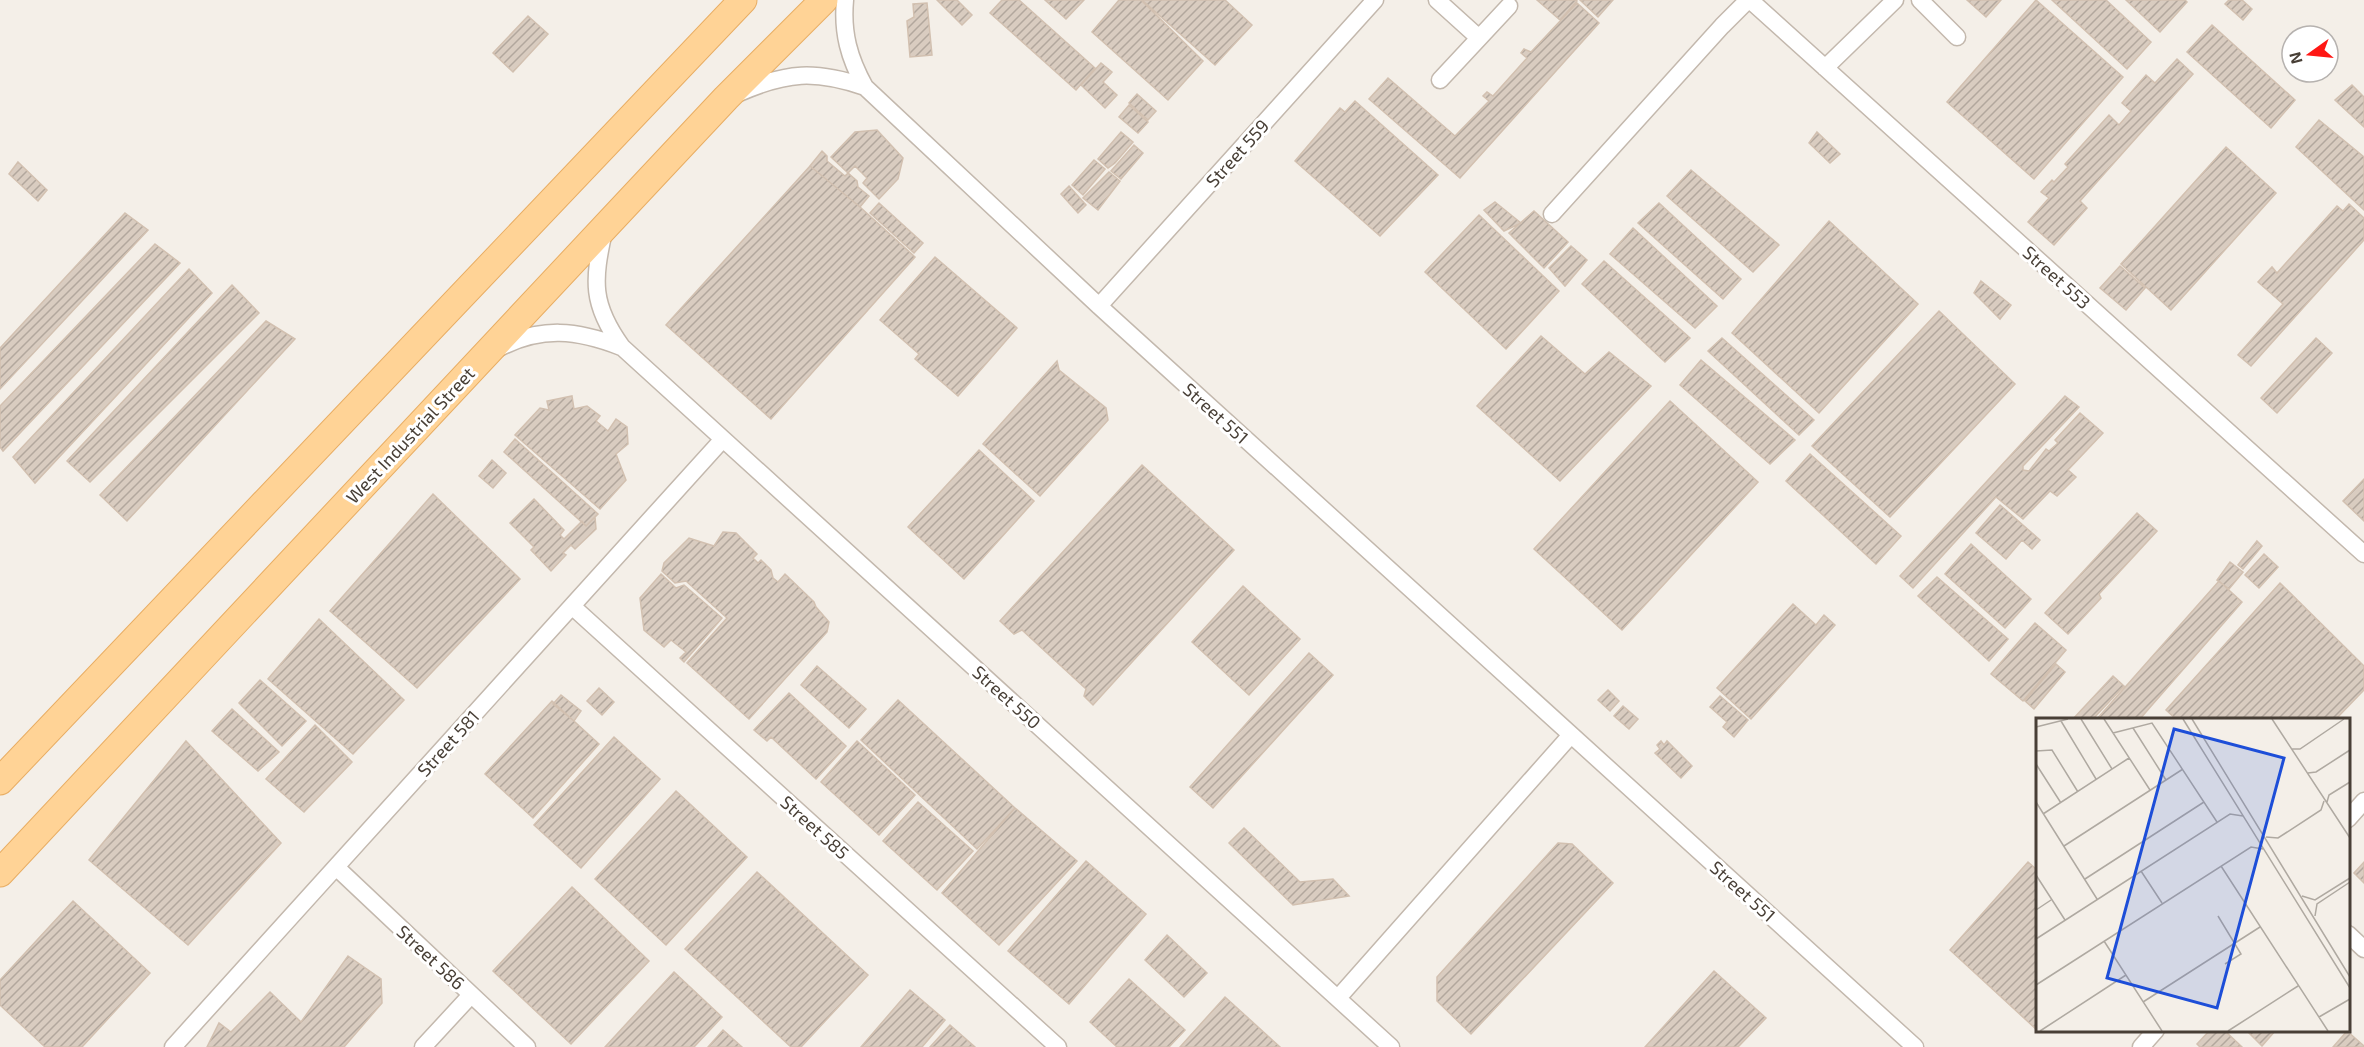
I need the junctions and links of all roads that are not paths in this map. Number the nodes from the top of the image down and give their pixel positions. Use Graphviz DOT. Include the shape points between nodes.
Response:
graph roads {
  1 [pos="743,0"];
  2 [pos="824,0"];
  3 [pos="845,0"];
  4 [pos="1375,0"];
  5 [pos="1437,0"];
  6 [pos="1749,0"];
  7 [pos="1895,0"];
  8 [pos="1920,0"];
  9 [pos="1509,6"];
  10 [pos="727,11"];
  11 [pos="1958,37"];
  12 [pos="1479,38"];
  13 [pos="1825,68"];
  14 [pos="1440,80"];
  15 [pos="865,87"];
  16 [pos="726,99"];
  17 [pos="1552,214"];
  18 [pos="605,227"];
  19 [pos="1099,306"];
  20 [pos="622,347"];
  21 [pos="484,356"];
  22 [pos="723,439"];
  23 [pos="2364,554"];
  24 [pos="573,607"];
  25 [pos="1570,736"];
  26 [pos="0,781"];
  27 [pos="2364,801"];
  28 [pos="2349,818"];
  29 [pos="336,867"];
  30 [pos="0,873"];
  31 [pos="2349,935"];
  32 [pos="2364,949"];
  33 [pos="471,995"];
  34 [pos="1338,998"];
  35 [pos="2154,1032"];
  36 [pos="173,1047"];
  37 [pos="423,1047"];
  38 [pos="527,1047"];
  39 [pos="1058,1047"];
  40 [pos="1391,1047"];
  41 [pos="1915,1047"];
  42 [pos="2141,1047"];
  1 -- 10 [label="main road"];
  2 -- 16 [label="main road, West Industrial Street"];
  3 -- 15 [label="street, Street 551" via="846,43"];
  4 -- 19 [label="street, Street 559"];
  5 -- 12 [label="street"];
  6 -- 13 [label="street, Street 553"];
  6 -- 17 [label="street"];
  7 -- 13 [label="street"];
  8 -- 11 [label="street"];
  9 -- 12 [label="street"];
  10 -- 26 [label="main road"];
  12 -- 14 [label="street"];
  13 -- 23 [label="street, Street 553"];
  15 -- 16 [label="street, Street 551" via="837,77 808,74 779,77"];
  15 -- 19 [label="street, Street 551"];
  16 -- 18 [label="main road, West Industrial Street"];
  18 -- 20 [label="street, Street 550" via="595,278 598,303"];
  18 -- 21 [label="main road, West Industrial Street"];
  19 -- 25 [label="street, Street 551"];
  20 -- 21 [label="street, Street 550" via="568,332 513,341"];
  20 -- 22 [label="street, Street 550"];
  21 -- 30 [label="main road, West Industrial Street"];
  22 -- 24 [label="street, Street 581"];
  22 -- 34 [label="street, Street 550"];
  24 -- 29 [label="street, Street 581"];
  24 -- 39 [label="street, Street 585"];
  25 -- 34 [label="street"];
  25 -- 41 [label="street, Street 551"];
  27 -- 28 [label="street"];
  29 -- 33 [label="street, Street 586"];
  29 -- 36 [label="street, Street 581"];
  31 -- 32 [label="street"];
  33 -- 37 [label="street"];
  33 -- 38 [label="street, Street 586"];
  34 -- 40 [label="street, Street 550"];
  35 -- 42 [label="street"];
}
